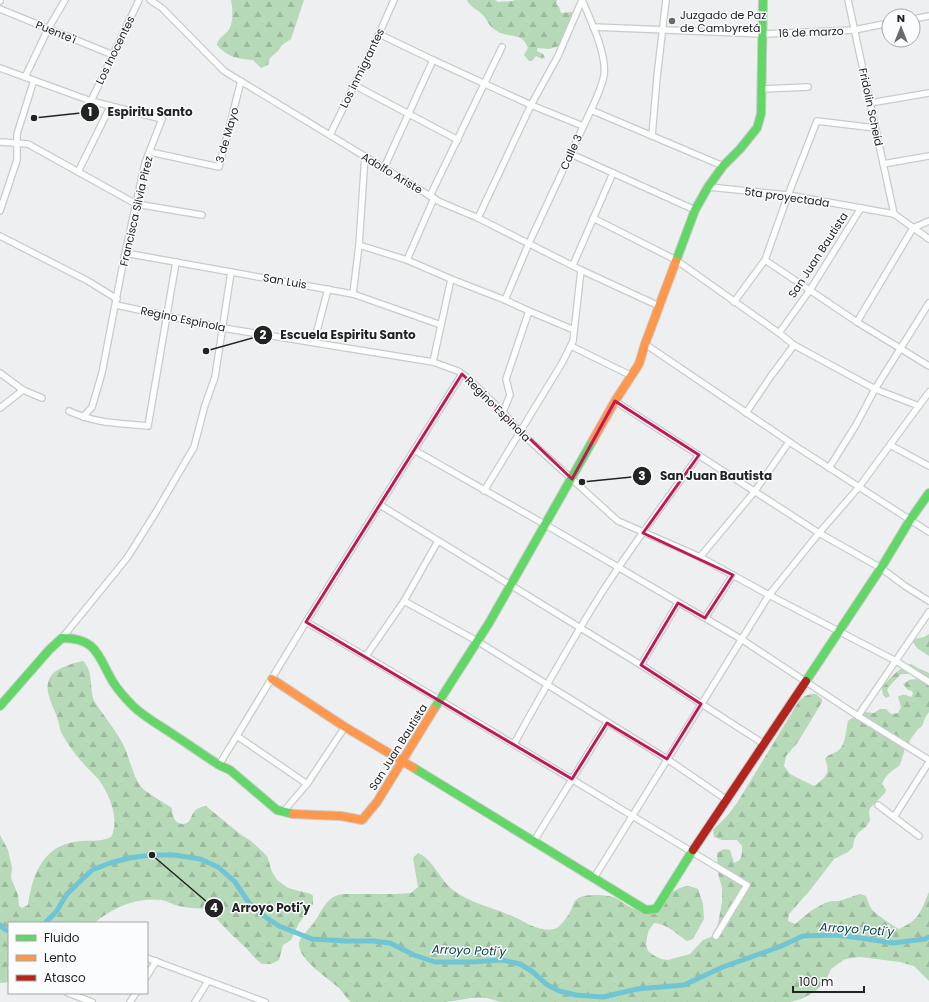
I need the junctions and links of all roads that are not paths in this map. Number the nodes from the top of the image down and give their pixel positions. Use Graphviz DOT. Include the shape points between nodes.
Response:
graph roads {
  1 [pos="65,0"];
  2 [pos="139,0"];
  3 [pos="150,0"];
  4 [pos="394,0"];
  5 [pos="582,0"];
  6 [pos="666,0"];
  7 [pos="763,0"];
  8 [pos="848,0"];
  9 [pos="0,9"];
  10 [pos="881,25"];
  11 [pos="593,27"];
  12 [pos="48,29"];
  13 [pos="662,30"];
  14 [pos="854,30"];
  15 [pos="379,34"];
  16 [pos="764,34"];
  17 [pos="502,47"];
  18 [pos="113,55"];
  19 [pos="433,60"];
  20 [pos="0,68"];
  21 [pos="25,77"];
  22 [pos="34,80"];
  23 [pos="241,81"];
  24 [pos="484,84"];
  25 [pos="354,85"];
  26 [pos="808,88"];
  27 [pos="762,89"];
  28 [pos="929,93"];
  29 [pos="91,101"];
  30 [pos="870,103"];
  31 [pos="531,105"];
  32 [pos="110,107"];
  33 [pos="591,110"];
  34 [pos="408,113"];
  35 [pos="583,126"];
  36 [pos="875,128"];
  37 [pos="330,135"];
  38 [pos="652,136"];
  39 [pos="458,140"];
  40 [pos="0,142"];
  41 [pos="18,143"];
  42 [pos="150,152"];
  43 [pos="571,154"];
  44 [pos="365,156"];
  45 [pos="929,156"];
  46 [pos="883,164"];
  47 [pos="723,166"];
  48 [pos="384,168"];
  49 [pos="78,172"];
  50 [pos="613,173"];
  51 [pos="708,187"];
  52 [pos="788,195"];
  53 [pos="432,197"];
  54 [pos="136,204"];
  55 [pos="861,208"];
  56 [pos="0,210"];
  57 [pos="695,210"];
  58 [pos="894,214"];
  59 [pos="202,215"];
  60 [pos="478,218"];
  61 [pos="593,218"];
  62 [pos="929,221"];
  63 [pos="913,228"];
  64 [pos="0,236"];
  65 [pos="929,239"];
  66 [pos="529,243"];
  67 [pos="359,245"];
  68 [pos="125,253"];
  69 [pos="407,260"];
  70 [pos="676,260"];
  71 [pos="765,260"];
  72 [pos="176,262"];
  73 [pos="573,265"];
  74 [pos="581,270"];
  75 [pos="231,272"];
  76 [pos="451,279"];
  77 [pos="328,289"];
  78 [pos="810,290"];
  79 [pos="353,294"];
  80 [pos="117,299"];
  81 [pos="505,300"];
  82 [pos="734,302"];
  83 [pos="929,303"];
  84 [pos="116,305"];
  85 [pos="659,306"];
  86 [pos="529,311"];
  87 [pos="167,316"];
  88 [pos="857,322"];
  89 [pos="441,325"];
  90 [pos="223,328"];
  91 [pos="574,330"];
  92 [pos="779,333"];
  93 [pos="314,342"];
  94 [pos="645,344"];
  95 [pos="794,345"];
  96 [pos="571,346"];
  97 [pos="900,348"];
  98 [pos="433,362"];
  99 [pos="929,366"];
  100 [pos="0,373"];
  101 [pos="462,374"];
  102 [pos="632,376"];
  103 [pos="875,389"];
  104 [pos="23,390"];
  105 [pos="929,392"];
  106 [pos="42,398"];
  107 [pos="616,401"];
  108 [pos="919,406"];
  109 [pos="0,408"];
  110 [pos="69,411"];
  111 [pos="503,412"];
  112 [pos="746,413"];
  113 [pos="84,417"];
  114 [pos="520,432"];
  115 [pos="789,442"];
  116 [pos="890,445"];
  117 [pos="414,450"];
  118 [pos="699,455"];
  119 [pos="929,466"];
  120 [pos="829,468"];
  121 [pos="572,479"];
  122 [pos="859,487"];
  123 [pos="484,491"];
  124 [pos="755,491"];
  125 [pos="929,493"];
  126 [pos="380,505"];
  127 [pos="910,520"];
  128 [pos="546,525"];
  129 [pos="643,532"];
  130 [pos="819,532"];
  131 [pos="929,532"];
  132 [pos="438,542"];
  133 [pos="700,557"];
  134 [pos="618,568"];
  135 [pos="881,568"];
  136 [pos="733,575"];
  137 [pos="511,585"];
  138 [pos="768,595"];
  139 [pos="404,601"];
  140 [pos="929,601"];
  141 [pos="678,602"];
  142 [pos="929,612"];
  143 [pos="705,618"];
  144 [pos="306,622"];
  145 [pos="581,628"];
  146 [pos="839,632"];
  147 [pos="62,638"];
  148 [pos="741,639"];
  149 [pos="477,641"];
  150 [pos="366,656"];
  151 [pos="896,661"];
  152 [pos="641,665"];
  153 [pos="272,679"];
  154 [pos="806,681"];
  155 [pos="929,682"];
  156 [pos="547,685"];
  157 [pos="440,700"];
  158 [pos="701,704"];
  159 [pos="0,706"];
  160 [pos="858,716"];
  161 [pos="607,722"];
  162 [pos="345,727"];
  163 [pos="237,736"];
  164 [pos="514,744"];
  165 [pos="764,744"];
  166 [pos="667,759"];
  167 [pos="929,761"];
  168 [pos="401,762"];
  169 [pos="218,765"];
  170 [pos="572,779"];
  171 [pos="307,784"];
  172 [pos="727,800"];
  173 [pos="878,805"];
  174 [pos="283,812"];
  175 [pos="632,815"];
  176 [pos="894,817"];
  177 [pos="919,836"];
  178 [pos="534,842"];
  179 [pos="691,852"];
  180 [pos="594,878"];
  181 [pos="716,936"];
  182 [pos="148,958"];
  183 [pos="156,961"];
  184 [pos="148,974"];
  185 [pos="208,981"];
  186 [pos="77,994"];
  187 [pos="72,1002"];
  188 [pos="92,1002"];
  189 [pos="195,1002"];
  190 [pos="264,1002"];
  1 -- 12 [label="street"];
  2 -- 18 [label="street, Los Inocentes"];
  3 -- 23 [label="street, Adolfo Ariste" via="162,8 224,71"];
  4 -- 15 [label="street, Los inmigrantes"];
  5 -- 11 [label="street, Calle 3"];
  5 -- 31 [label="street" via="558,56"];
  6 -- 13 [label="street"];
  7 -- 16 [label="street, San Juan Bautista"];
  8 -- 14 [label="street, Fridolin Scheid"];
  9 -- 12 [label="street, Puente'i"];
  10 -- 14 [label="street, 16 de marzo"];
  11 -- 13 [label="street, 16 de marzo"];
  11 -- 33 [label="street, Calle 3" via="604,63 604,75"];
  12 -- 18 [label="street, Puente'i"];
  12 -- 21 [label="street"];
  13 -- 16 [label="street, 16 de marzo"];
  13 -- 38 [label="street"];
  14 -- 16 [label="street, 16 de marzo"];
  14 -- 30 [label="street, Fridolin Scheid"];
  15 -- 19 [label="street"];
  15 -- 25 [label="street, Los inmigrantes"];
  16 -- 27 [label="street, San Juan Bautista"];
  17 -- 24 [label="street"];
  18 -- 29 [label="street, Los Inocentes"];
  19 -- 24 [label="street"];
  19 -- 34 [label="street"];
  20 -- 21 [label="street"];
  21 -- 22 [label="street"];
  22 -- 29 [label="street"];
  22 -- 41 [label="street" via="18,134"];
  23 -- 37 [label="street, Adolfo Ariste"];
  23 -- 42 [label="street, 3 de Mayo" via="219,167"];
  24 -- 31 [label="street"];
  24 -- 39 [label="street"];
  25 -- 34 [label="street"];
  25 -- 37 [label="street, Los inmigrantes"];
  26 -- 27 [label="street"];
  27 -- 47 [label="street, San Juan Bautista" via="762,114 757,128"];
  28 -- 30 [label="street"];
  29 -- 32 [label="street"];
  30 -- 36 [label="street, Fridolin Scheid"];
  31 -- 35 [label="street"];
  31 -- 60 [label="street"];
  32 -- 42 [label="street, Francisca Silvia Pirez" via="162,119"];
  32 -- 49 [label="street"];
  33 -- 35 [label="street, Calle 3"];
  33 -- 38 [label="street"];
  34 -- 39 [label="street"];
  34 -- 48 [label="street"];
  35 -- 43 [label="street, Calle 3"];
  36 -- 46 [label="street, Fridolin Scheid"];
  36 -- 52 [label="street" via="817,121"];
  37 -- 44 [label="street, Adolfo Ariste"];
  38 -- 47 [label="street"];
  39 -- 53 [label="street"];
  40 -- 41 [label="street"];
  41 -- 49 [label="street" via="28,144"];
  41 -- 56 [label="street" via="17,160"];
  42 -- 54 [label="street, Francisca Silvia Pirez"];
  43 -- 50 [label="street"];
  43 -- 66 [label="street, Calle 3"];
  44 -- 48 [label="street, Adolfo Ariste"];
  44 -- 67 [label="street"];
  45 -- 46 [label="street"];
  46 -- 58 [label="street, Fridolin Scheid"];
  47 -- 51 [label="street, San Juan Bautista"];
  48 -- 53 [label="street, Adolfo Ariste"];
  49 -- 54 [label="street"];
  50 -- 57 [label="street"];
  50 -- 61 [label="street"];
  51 -- 52 [label="street, 5ta proyectada"];
  51 -- 57 [label="street, San Juan Bautista"];
  52 -- 55 [label="street, 5ta proyectada"];
  52 -- 71 [label="street"];
  53 -- 60 [label="street, Adolfo Ariste"];
  53 -- 69 [label="street"];
  54 -- 59 [label="street"];
  54 -- 68 [label="street, Francisca Silvia Pirez"];
  55 -- 58 [label="street, 5ta proyectada"];
  55 -- 78 [label="street, San Juan Bautista"];
  57 -- 70 [label="street, San Juan Bautista"];
  58 -- 63 [label="street, 5ta proyectada"];
  60 -- 66 [label="street, Adolfo Ariste"];
  61 -- 70 [label="street"];
  61 -- 73 [label="street"];
  62 -- 63 [label="street"];
  63 -- 65 [label="street, 5ta proyectada"];
  63 -- 88 [label="street"];
  64 -- 80 [label="street" via="88,281"];
  66 -- 73 [label="street, Adolfo Ariste"];
  66 -- 81 [label="street, Calle 3"];
  67 -- 69 [label="street"];
  67 -- 79 [label="street"];
  68 -- 72 [label="street, San Luis"];
  68 -- 80 [label="street, Francisca Silvia Pirez"];
  69 -- 76 [label="street"];
  70 -- 82 [label="street"];
  70 -- 85 [label="street, San Juan Bautista"];
  71 -- 78 [label="street"];
  71 -- 82 [label="street"];
  72 -- 75 [label="street, San Luis"];
  72 -- 87 [label="street"];
  73 -- 74 [label="street, Adolfo Ariste"];
  74 -- 85 [label="street, Adolfo Ariste"];
  74 -- 91 [label="street"];
  75 -- 77 [label="street, San Luis"];
  75 -- 90 [label="street"];
  76 -- 81 [label="street"];
  76 -- 89 [label="street"];
  77 -- 79 [label="street, San Luis"];
  77 -- 93 [label="street"];
  78 -- 88 [label="street"];
  78 -- 92 [label="street, San Juan Bautista"];
  79 -- 89 [label="street, San Luis"];
  80 -- 84 [label="street, Francisca Silvia Pirez"];
  81 -- 86 [label="street"];
  82 -- 92 [label="street"];
  83 -- 97 [label="street"];
  84 -- 87 [label="street, Regino Espinola"];
  84 -- 113 [label="street, Francisca Silvia Pirez" via="102,373 92,407"];
  85 -- 94 [label="street, San Juan Bautista"];
  86 -- 91 [label="street"];
  86 -- 111 [label="street" via="506,379 510,395"];
  87 -- 90 [label="street, Regino Espinola"];
  87 -- 113 [label="street" via="148,426 99,422"];
  88 -- 97 [label="street"];
  89 -- 98 [label="street"];
  90 -- 93 [label="street, Regino Espinola"];
  90 -- 147 [label="street" via="215,377 194,447 127,558"];
  91 -- 96 [label="street"];
  92 -- 95 [label="street"];
  93 -- 98 [label="street, Regino Espinola"];
  94 -- 102 [label="street, San Juan Bautista"];
  94 -- 112 [label="street"];
  95 -- 103 [label="street"];
  95 -- 112 [label="street"];
  96 -- 102 [label="street"];
  96 -- 114 [label="street"];
  97 -- 99 [label="street"];
  97 -- 103 [label="street"];
  98 -- 101 [label="street, Regino Espinola"];
  100 -- 104 [label="street"];
  101 -- 111 [label="street, Regino Espinola"];
  101 -- 117 [label="street"];
  102 -- 107 [label="street, San Juan Bautista"];
  103 -- 108 [label="street"];
  103 -- 120 [label="street" via="856,426"];
  104 -- 106 [label="street"];
  104 -- 109 [label="street"];
  105 -- 108 [label="street"];
  107 -- 118 [label="street"];
  107 -- 121 [label="street, San Juan Bautista"];
  108 -- 116 [label="street"];
  110 -- 113 [label="street"];
  111 -- 114 [label="street, Regino Espinola"];
  112 -- 115 [label="street"];
  114 -- 121 [label="street, Regino Espinola"];
  114 -- 123 [label="street"];
  115 -- 120 [label="street"];
  115 -- 124 [label="street"];
  116 -- 119 [label="street"];
  116 -- 122 [label="street"];
  117 -- 123 [label="street"];
  117 -- 126 [label="street"];
  118 -- 124 [label="street"];
  118 -- 129 [label="street"];
  120 -- 122 [label="street"];
  121 -- 128 [label="street, San Juan Bautista"];
  121 -- 129 [label="street, Regino Espinola" via="618,520"];
  122 -- 127 [label="street"];
  122 -- 130 [label="street"];
  123 -- 128 [label="street"];
  124 -- 130 [label="street"];
  124 -- 133 [label="street"];
  125 -- 127 [label="street"];
  126 -- 132 [label="street"];
  126 -- 144 [label="street"];
  127 -- 131 [label="street"];
  127 -- 135 [label="street"];
  128 -- 134 [label="street"];
  128 -- 137 [label="street, San Juan Bautista"];
  129 -- 133 [label="street, Regino Espinola"];
  129 -- 134 [label="street"];
  130 -- 135 [label="street"];
  130 -- 138 [label="street"];
  132 -- 137 [label="street"];
  132 -- 139 [label="street"];
  133 -- 136 [label="street, Regino Espinola"];
  134 -- 141 [label="street"];
  134 -- 145 [label="street"];
  135 -- 140 [label="street"];
  135 -- 146 [label="street"];
  136 -- 138 [label="street, Regino Espinola"];
  136 -- 143 [label="street"];
  137 -- 145 [label="street"];
  137 -- 149 [label="street, San Juan Bautista"];
  138 -- 146 [label="street, Regino Espinola"];
  138 -- 148 [label="street"];
  139 -- 149 [label="street"];
  139 -- 150 [label="street"];
  141 -- 143 [label="street"];
  141 -- 152 [label="street"];
  142 -- 151 [label="street"];
  143 -- 148 [label="street"];
  144 -- 150 [label="street"];
  144 -- 153 [label="street"];
  145 -- 152 [label="street"];
  145 -- 156 [label="street"];
  146 -- 151 [label="street, Regino Espinola"];
  146 -- 154 [label="street"];
  147 -- 159 [label="street"];
  147 -- 169 [label="street" via="81,640 93,647 114,683 133,706"];
  148 -- 154 [label="street"];
  148 -- 158 [label="street"];
  149 -- 156 [label="street"];
  149 -- 157 [label="street, San Juan Bautista"];
  150 -- 157 [label="street"];
  151 -- 155 [label="street, Regino Espinola"];
  151 -- 160 [label="street"];
  152 -- 158 [label="street"];
  153 -- 162 [label="street"];
  153 -- 163 [label="street"];
  154 -- 160 [label="street"];
  154 -- 165 [label="street"];
  156 -- 161 [label="street"];
  156 -- 164 [label="street"];
  157 -- 164 [label="street"];
  157 -- 168 [label="street, San Juan Bautista"];
  158 -- 165 [label="street"];
  158 -- 166 [label="street"];
  160 -- 167 [label="street"];
  161 -- 166 [label="street"];
  161 -- 170 [label="street"];
  162 -- 168 [label="street"];
  162 -- 171 [label="street"];
  163 -- 169 [label="street"];
  163 -- 171 [label="street"];
  164 -- 170 [label="street"];
  165 -- 172 [label="street"];
  166 -- 172 [label="street"];
  166 -- 175 [label="street"];
  167 -- 176 [label="street"];
  168 -- 174 [label="street, San Juan Bautista" via="377,802 362,820"];
  168 -- 178 [label="street"];
  169 -- 174 [label="street" via="230,770"];
  170 -- 175 [label="street"];
  170 -- 178 [label="street"];
  171 -- 174 [label="street"];
  172 -- 179 [label="street"];
  173 -- 176 [label="street"];
  175 -- 179 [label="street"];
  175 -- 180 [label="street"];
  176 -- 177 [label="street"];
  178 -- 180 [label="street"];
  179 -- 180 [label="street" via="656,909 646,910"];
  179 -- 181 [label="street" via="747,886"];
  182 -- 183 [label="street"];
  183 -- 184 [label="street"];
  183 -- 185 [label="street"];
  185 -- 189 [label="street"];
  185 -- 190 [label="street"];
  186 -- 187 [label="street"];
  186 -- 188 [label="street"];
}
